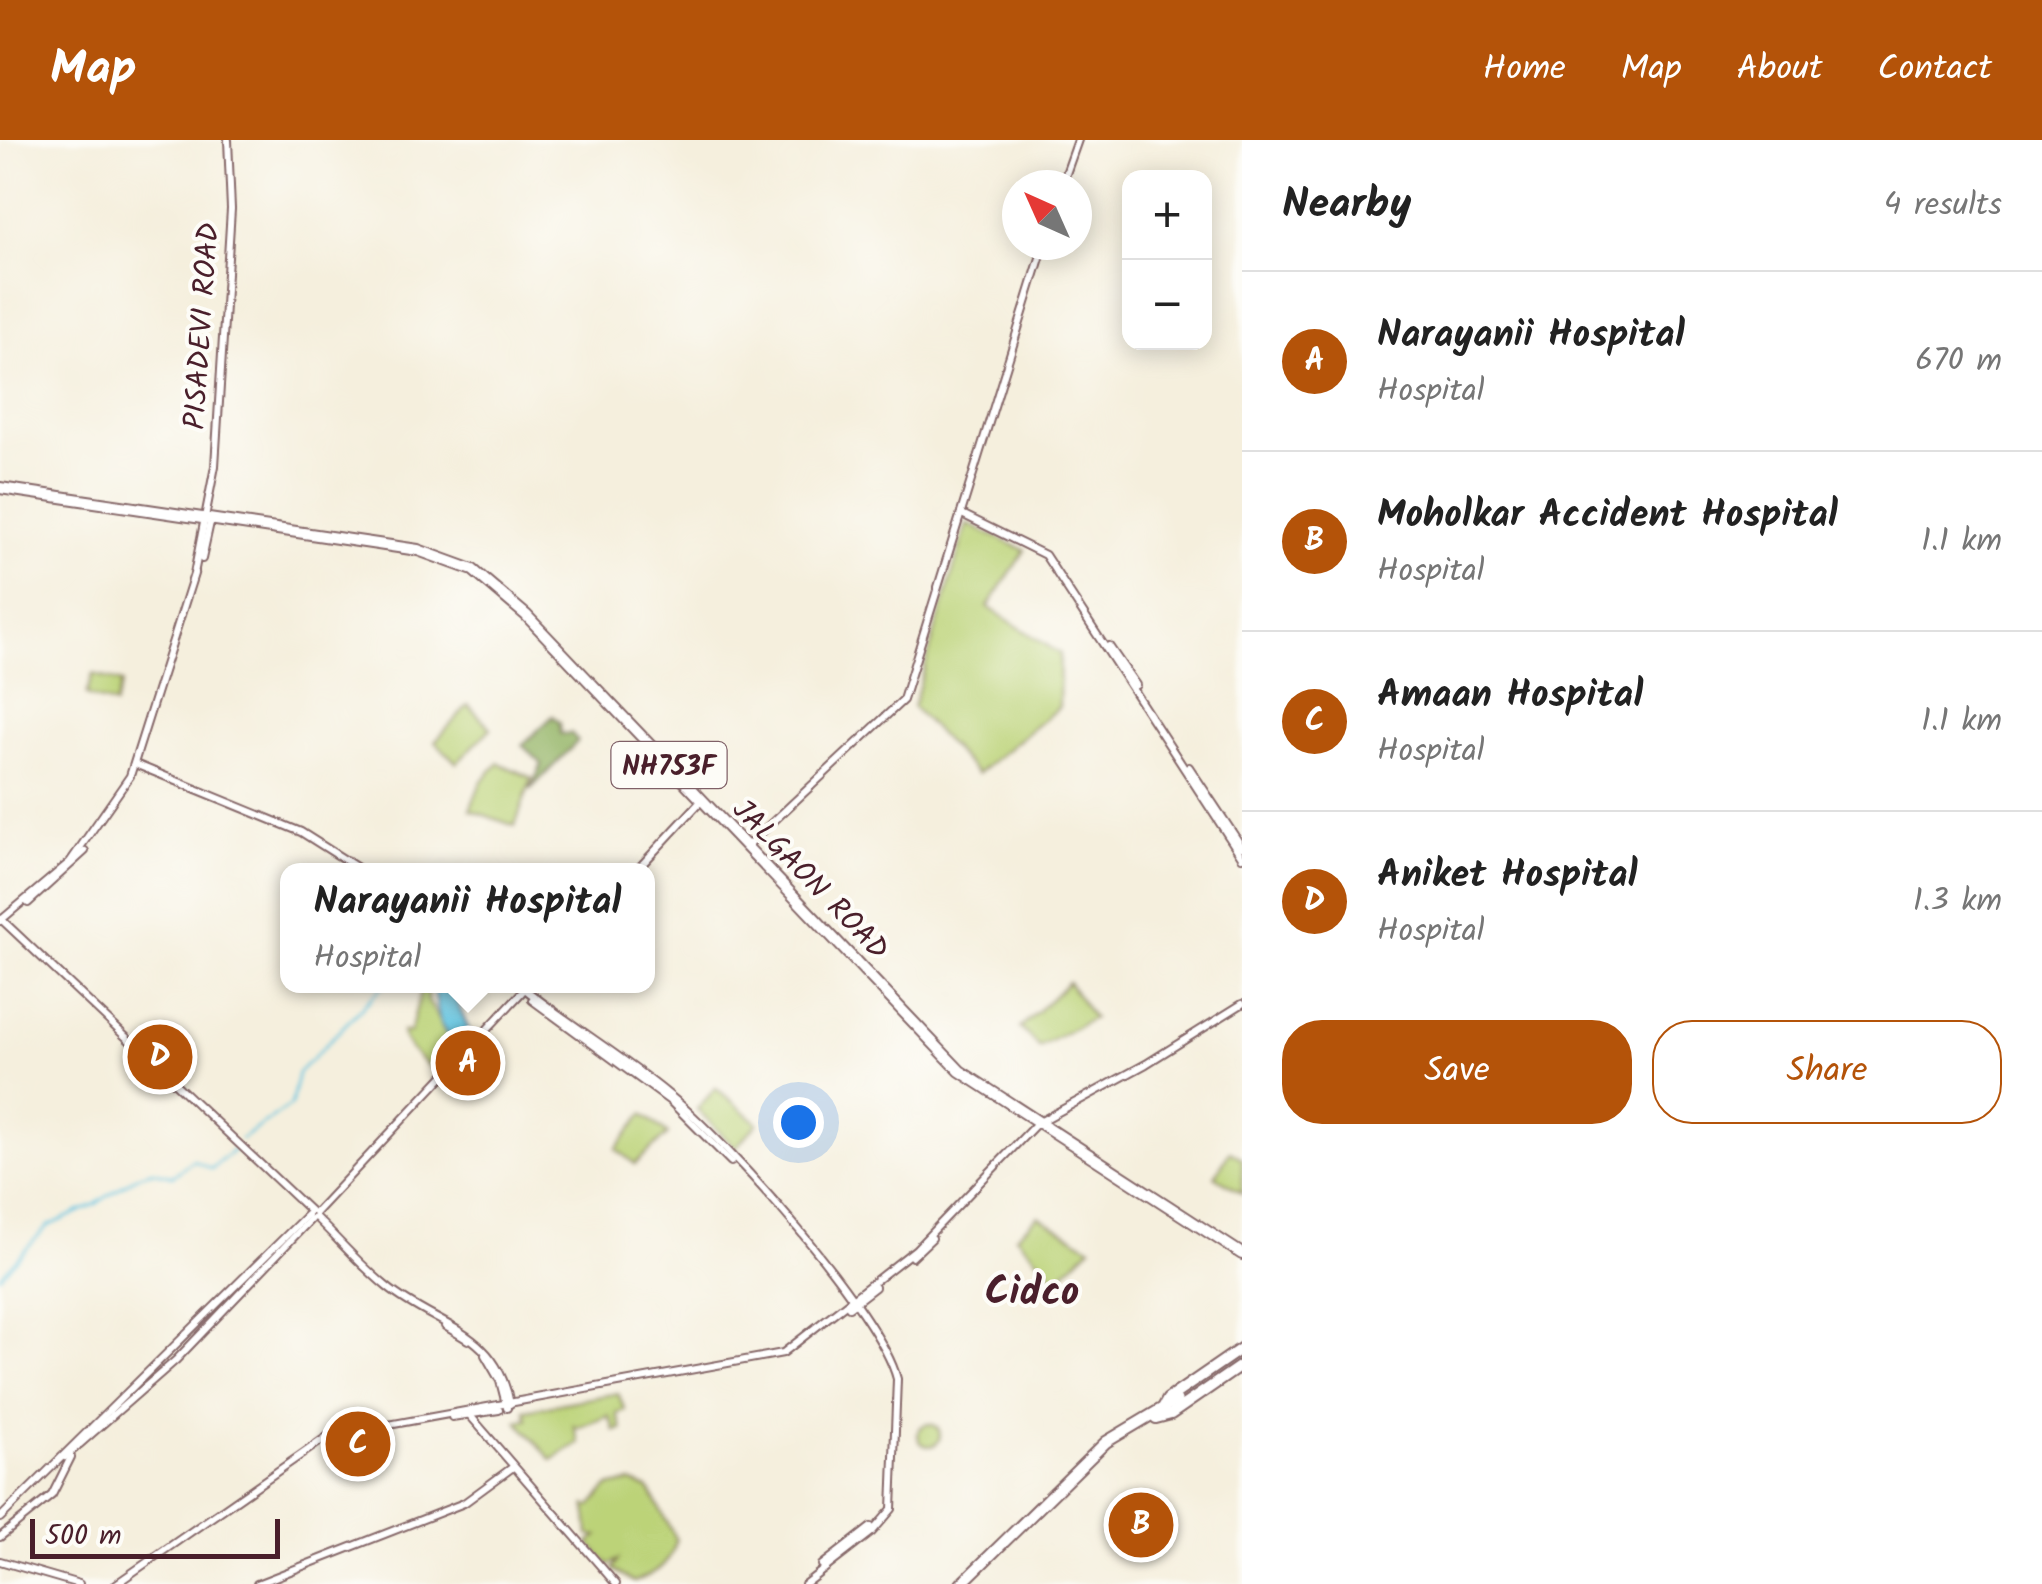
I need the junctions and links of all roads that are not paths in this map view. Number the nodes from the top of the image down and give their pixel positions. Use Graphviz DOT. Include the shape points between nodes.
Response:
graph roads {
  1 [pos="228,140"];
  2 [pos="1078,140"];
  3 [pos="1067,170"];
  4 [pos="1039,260"];
  5 [pos="0,485"];
  6 [pos="209,514"];
  7 [pos="961,516"];
  8 [pos="1166,736"];
  9 [pos="137,765"];
  10 [pos="702,800"];
  11 [pos="749,847"];
  12 [pos="1242,847"];
  13 [pos="1242,857"];
  14 [pos="347,863"];
  15 [pos="644,863"];
  16 [pos="1,923"];
  17 [pos="519,993"];
  18 [pos="528,993"];
  19 [pos="1242,1004"];
  20 [pos="1040,1124"];
  21 [pos="311,1215"];
  22 [pos="1242,1252"];
  23 [pos="852,1302"];
  24 [pos="1242,1357"];
  25 [pos="1177,1403"];
  26 [pos="509,1406"];
  27 [pos="1163,1412"];
  28 [pos="466,1413"];
  29 [pos="67,1457"];
  30 [pos="512,1468"];
  31 [pos="0,1518"];
  32 [pos="0,1537"];
  33 [pos="0,1562"];
  34 [pos="134,1578"];
  35 [pos="79,1584"];
  36 [pos="116,1584"];
  37 [pos="257,1584"];
  38 [pos="614,1584"];
  39 [pos="802,1584"];
  40 [pos="961,1584"];
  41 [pos="970,1584"];
  1 -- 6 [label="street, PISADEVI ROAD" via="231,209"];
  2 -- 3 [label="street"];
  4 -- 7 [label="street"];
  5 -- 6 [label="highway, JALGAON ROAD / NH753F"];
  6 -- 9 [label="street, PISADEVI ROAD"];
  6 -- 10 [label="highway, JALGAON ROAD / NH753F" via="390,544 462,564 526,615"];
  6 -- 11 [label="highway, JALGAON ROAD / NH753F" via="408,542 463,559 521,603"];
  7 -- 8 [label="street" via="1045,554"];
  7 -- 11 [label="street" via="904,700"];
  8 -- 12 [label="street"];
  8 -- 13 [label="street"];
  9 -- 14 [label="street" via="312,841"];
  9 -- 16 [label="street, PISADEVI ROAD" via="79,860"];
  10 -- 11 [label="highway, JALGAON ROAD / NH753F"];
  10 -- 15 [label="street"];
  11 -- 20 [label="highway, JALGAON ROAD / NH753F" via="960,1064"];
  16 -- 21 [label="street"];
  17 -- 21 [label="street"];
  18 -- 23 [label="street" via="684,1114"];
  19 -- 20 [label="street"];
  20 -- 22 [label="highway, JALGAON ROAD / NH753F"];
  20 -- 23 [label="street" via="922,1249"];
  21 -- 26 [label="street" via="390,1294 476,1346"];
  21 -- 29 [label="street" via="176,1360"];
  23 -- 26 [label="street" via="791,1348 764,1359"];
  23 -- 39 [label="street" via="894,1365 894,1502 877,1524"];
  24 -- 25 [label="highway"];
  24 -- 27 [label="highway" via="1187,1404"];
  24 -- 27 [label="highway" via="1168,1399"];
  25 -- 27 [label="main road"];
  26 -- 28 [label="street"];
  27 -- 40 [label="highway" via="1106,1442"];
  27 -- 41 [label="highway" via="1106,1449"];
  28 -- 30 [label="street"];
  28 -- 34 [label="street" via="322,1444"];
  29 -- 31 [label="street"];
  29 -- 32 [label="street" via="52,1496"];
  30 -- 37 [label="street" via="464,1503"];
  30 -- 38 [label="street"];
  33 -- 35 [label="street"];
  34 -- 36 [label="street"];
}
